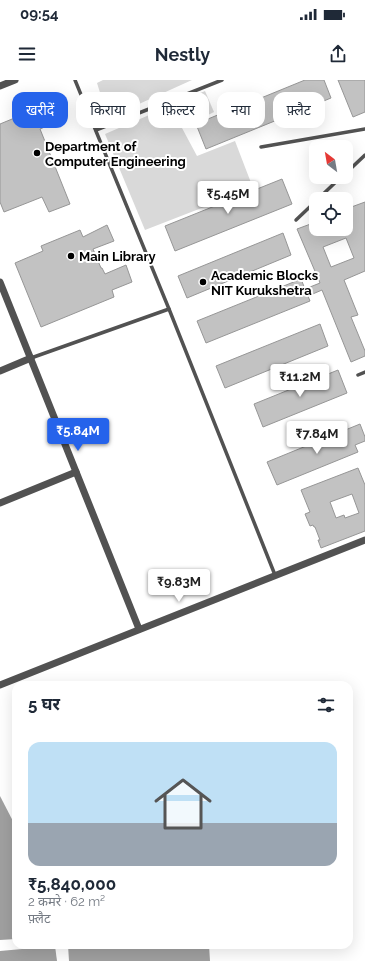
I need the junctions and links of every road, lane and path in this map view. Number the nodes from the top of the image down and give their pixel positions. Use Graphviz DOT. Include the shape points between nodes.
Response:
graph roads {
  1 [pos="15,80"];
  2 [pos="75,80"];
  3 [pos="222,80"];
  4 [pos="0,86"];
  5 [pos="365,129"];
  6 [pos="96,130"];
  7 [pos="261,147"];
  8 [pos="365,155"];
  9 [pos="353,166"];
  10 [pos="334,184"];
  11 [pos="325,192"];
  12 [pos="309,208"];
  13 [pos="296,220"];
  14 [pos="0,282"];
  15 [pos="169,309"];
  16 [pos="31,358"];
  17 [pos="0,371"];
  18 [pos="365,372"];
  19 [pos="358,375"];
  20 [pos="76,472"];
  21 [pos="0,503"];
  22 [pos="365,540"];
  23 [pos="275,575"];
  24 [pos="139,629"];
  25 [pos="0,685"];
  1 -- 4 [label="street"];
  2 -- 6 [label="lane"];
  3 -- 6 [label="lane"];
  5 -- 7 [label="lane"];
  6 -- 15 [label="lane"];
  8 -- 9 [label="lane"];
  10 -- 11 [label="lane"];
  12 -- 13 [label="lane"];
  14 -- 16 [label="street"];
  15 -- 16 [label="lane"];
  15 -- 23 [label="lane"];
  16 -- 17 [label="street"];
  16 -- 20 [label="street"];
  18 -- 19 [label="lane"];
  20 -- 21 [label="street"];
  20 -- 24 [label="street"];
  22 -- 23 [label="street"];
  23 -- 24 [label="street"];
  24 -- 25 [label="street"];
}
